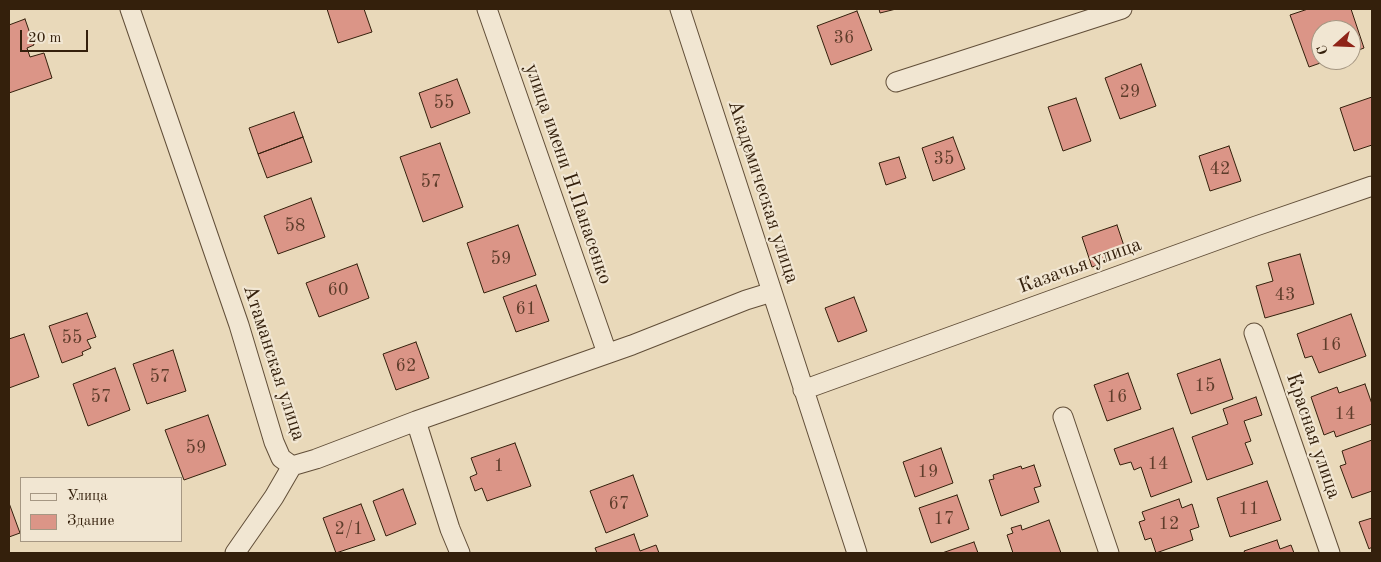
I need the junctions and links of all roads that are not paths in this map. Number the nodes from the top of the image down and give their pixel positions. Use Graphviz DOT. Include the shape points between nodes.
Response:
graph roads {
  1 [pos="130,9"];
  2 [pos="487,9"];
  3 [pos="680,9"];
  4 [pos="1122,9"];
  5 [pos="896,82"];
  6 [pos="1372,186"];
  7 [pos="772,292"];
  8 [pos="1254,332"];
  9 [pos="607,353"];
  10 [pos="803,390"];
  11 [pos="1063,417"];
  12 [pos="416,421"];
  13 [pos="292,466"];
  14 [pos="235,553"];
  15 [pos="460,553"];
  16 [pos="857,553"];
  17 [pos="1109,553"];
  18 [pos="1330,553"];
  1 -- 13 [label="street, Атаманская улица" via="239,325 274,442 281,458"];
  2 -- 9 [label="street, улица имени Н.Панасенко"];
  3 -- 7 [label="street, Академическая улица"];
  4 -- 5 [label="street"];
  6 -- 10 [label="street, Казачья улица"];
  7 -- 9 [label="street, Атаманская улица"];
  7 -- 10 [label="street, Академическая улица"];
  8 -- 18 [label="street, Красная улица"];
  9 -- 12 [label="street, Атаманская улица"];
  10 -- 16 [label="street, Академическая улица"];
  11 -- 17 [label="street"];
  12 -- 13 [label="street, Атаманская улица"];
  12 -- 15 [label="street"];
  13 -- 14 [label="street"];
}
